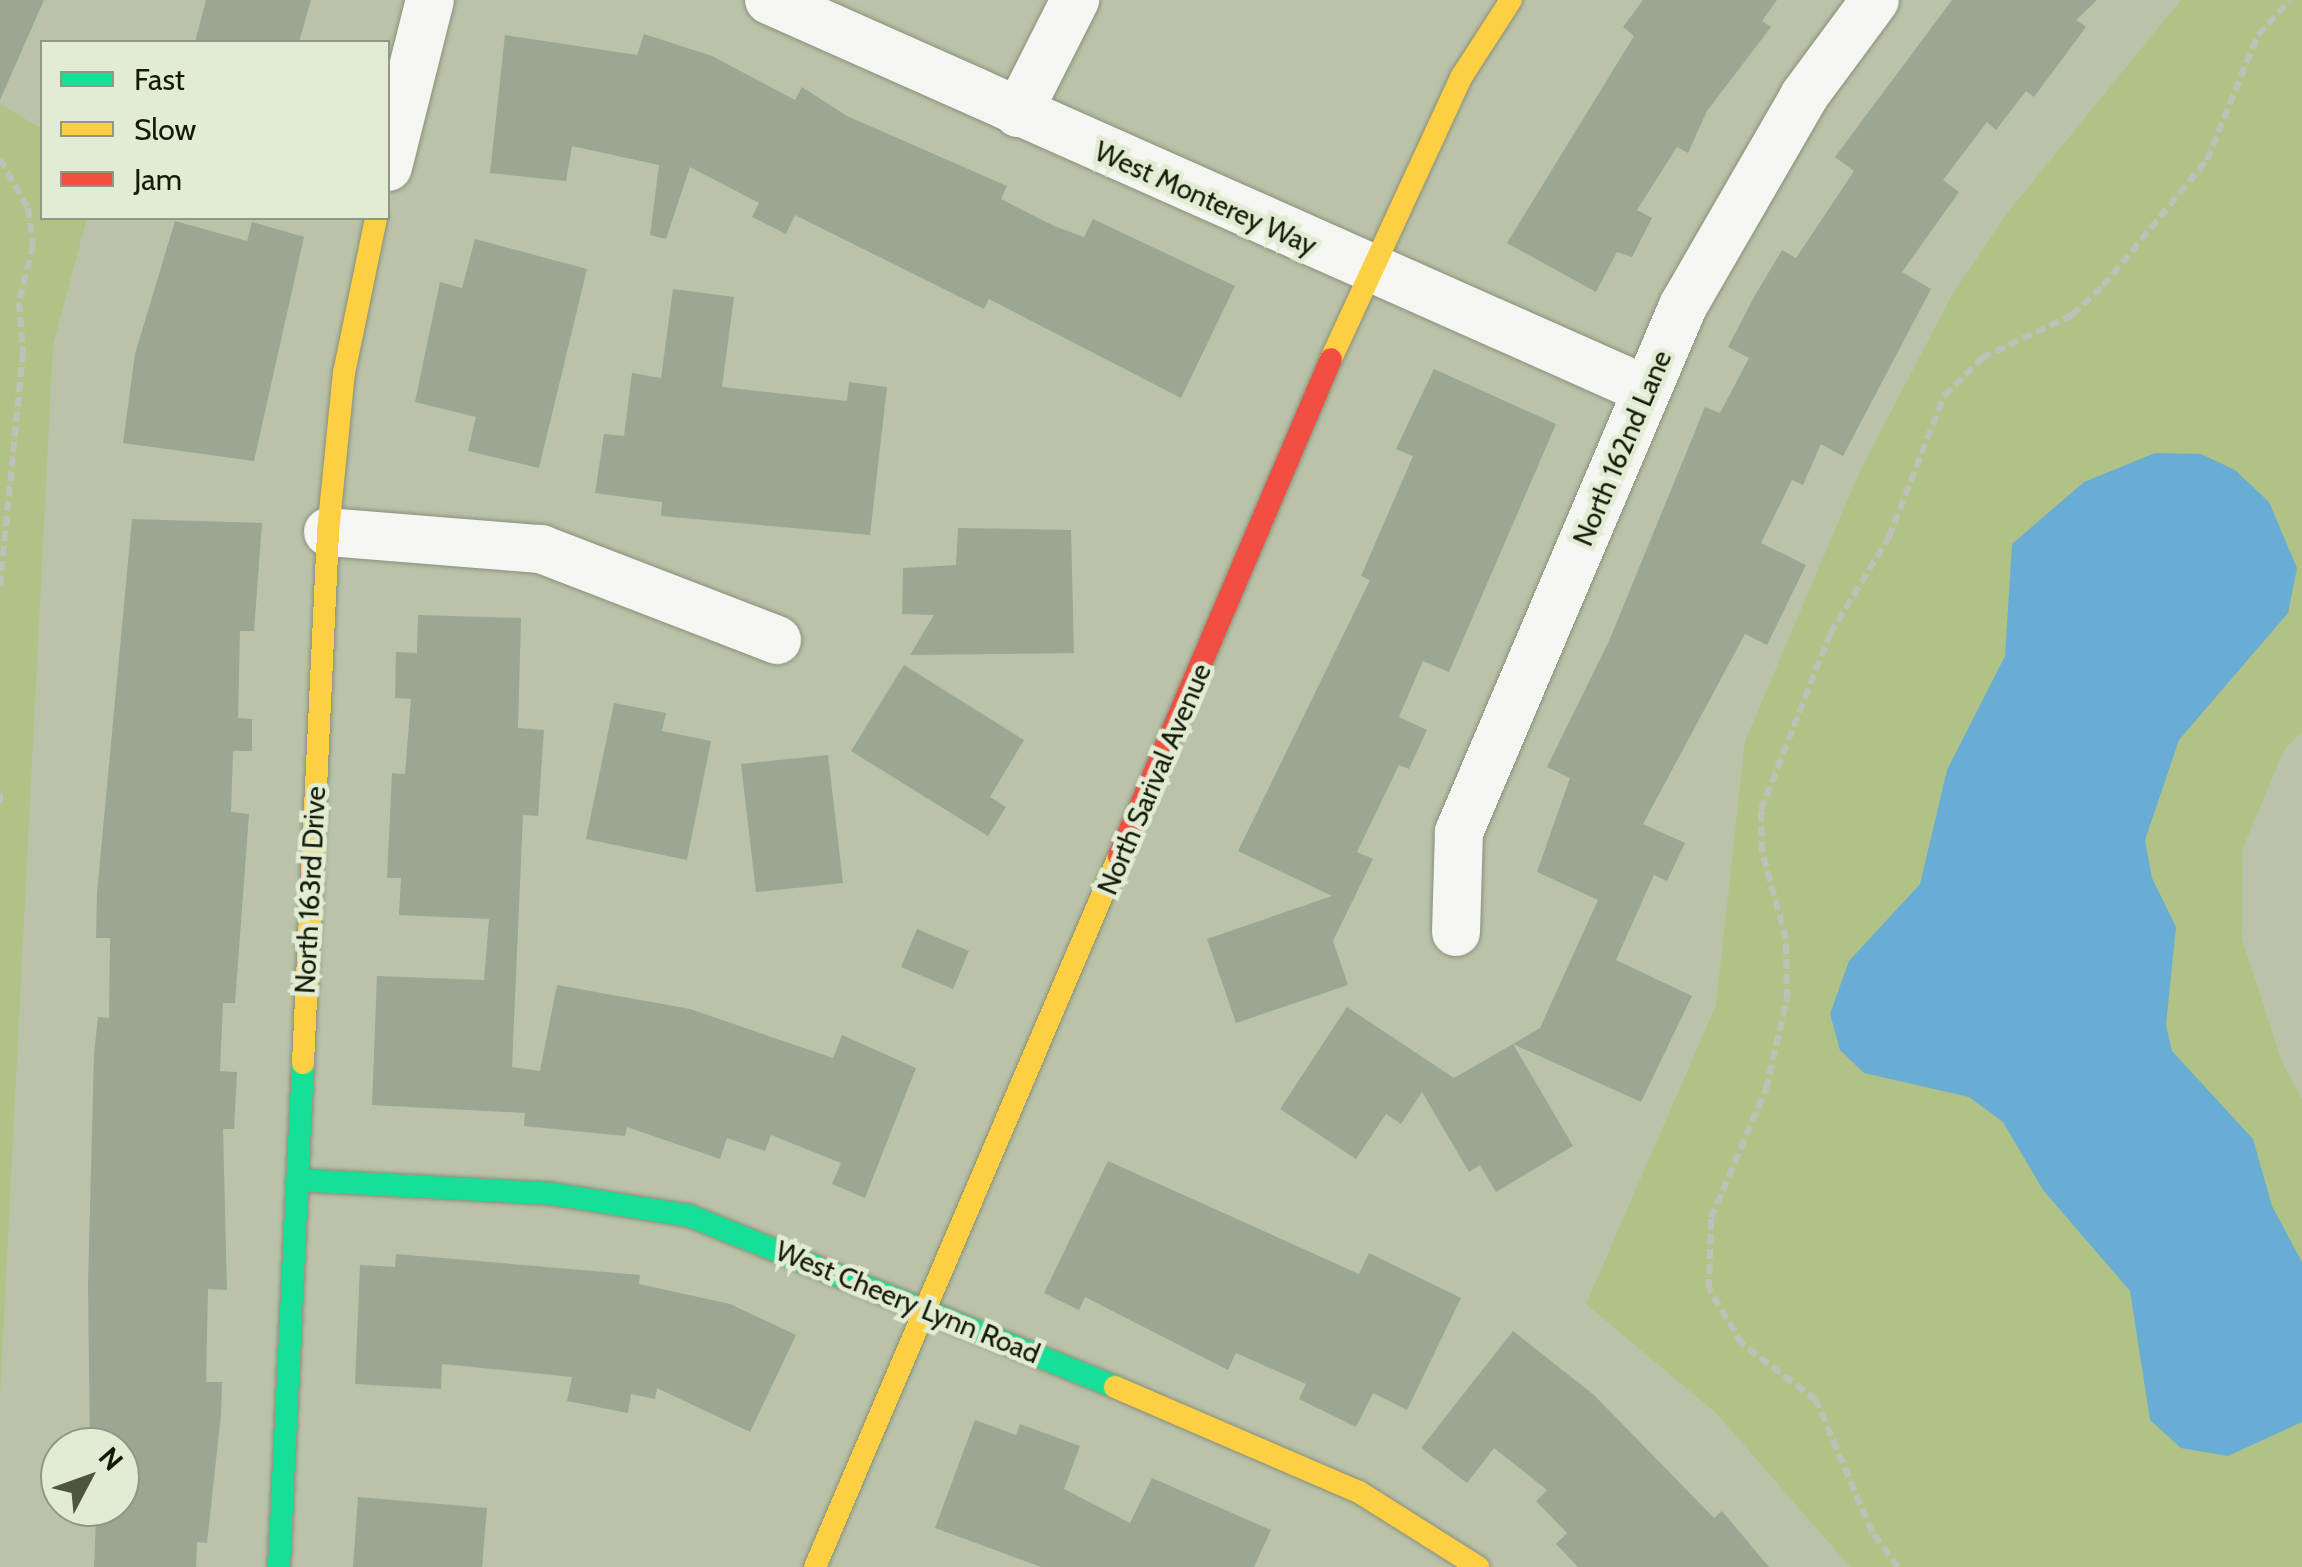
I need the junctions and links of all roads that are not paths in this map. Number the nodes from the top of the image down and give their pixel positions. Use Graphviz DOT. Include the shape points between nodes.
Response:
graph roads {
  1 [pos="430,0"];
  2 [pos="769,0"];
  3 [pos="1075,0"];
  4 [pos="1511,0"];
  5 [pos="1875,0"];
  6 [pos="1018,113"];
  7 [pos="390,159"];
  8 [pos="376,220"];
  9 [pos="1368,270"];
  10 [pos="1646,390"];
  11 [pos="328,532"];
  12 [pos="777,640"];
  13 [pos="1456,932"];
  14 [pos="296,1180"];
  15 [pos="930,1308"];
  16 [pos="279,1567"];
  17 [pos="815,1567"];
  18 [pos="1478,1567"];
  1 -- 7 [label="street"];
  2 -- 6 [label="street, West Monterey Way"];
  3 -- 6 [label="street"];
  4 -- 9 [label="street, North Sarival Avenue" via="1462,76"];
  5 -- 10 [label="street, North 162nd Lane" via="1804,96 1712,247"];
  6 -- 9 [label="street, West Monterey Way"];
  8 -- 11 [label="street, North 163rd Drive" via="344,374"];
  9 -- 10 [label="street, West Monterey Way"];
  9 -- 15 [label="street, North Sarival Avenue"];
  10 -- 13 [label="street, North 162nd Lane" via="1459,832"];
  11 -- 12 [label="street" via="540,550"];
  11 -- 14 [label="street, North 163rd Drive"];
  14 -- 15 [label="street, West Cheery Lynn Road" via="618,1201 690,1216"];
  14 -- 16 [label="street, North 163rd Drive"];
  15 -- 17 [label="street, North Sarival Avenue"];
  15 -- 18 [label="street, West Cheery Lynn Road" via="1359,1492"];
}
